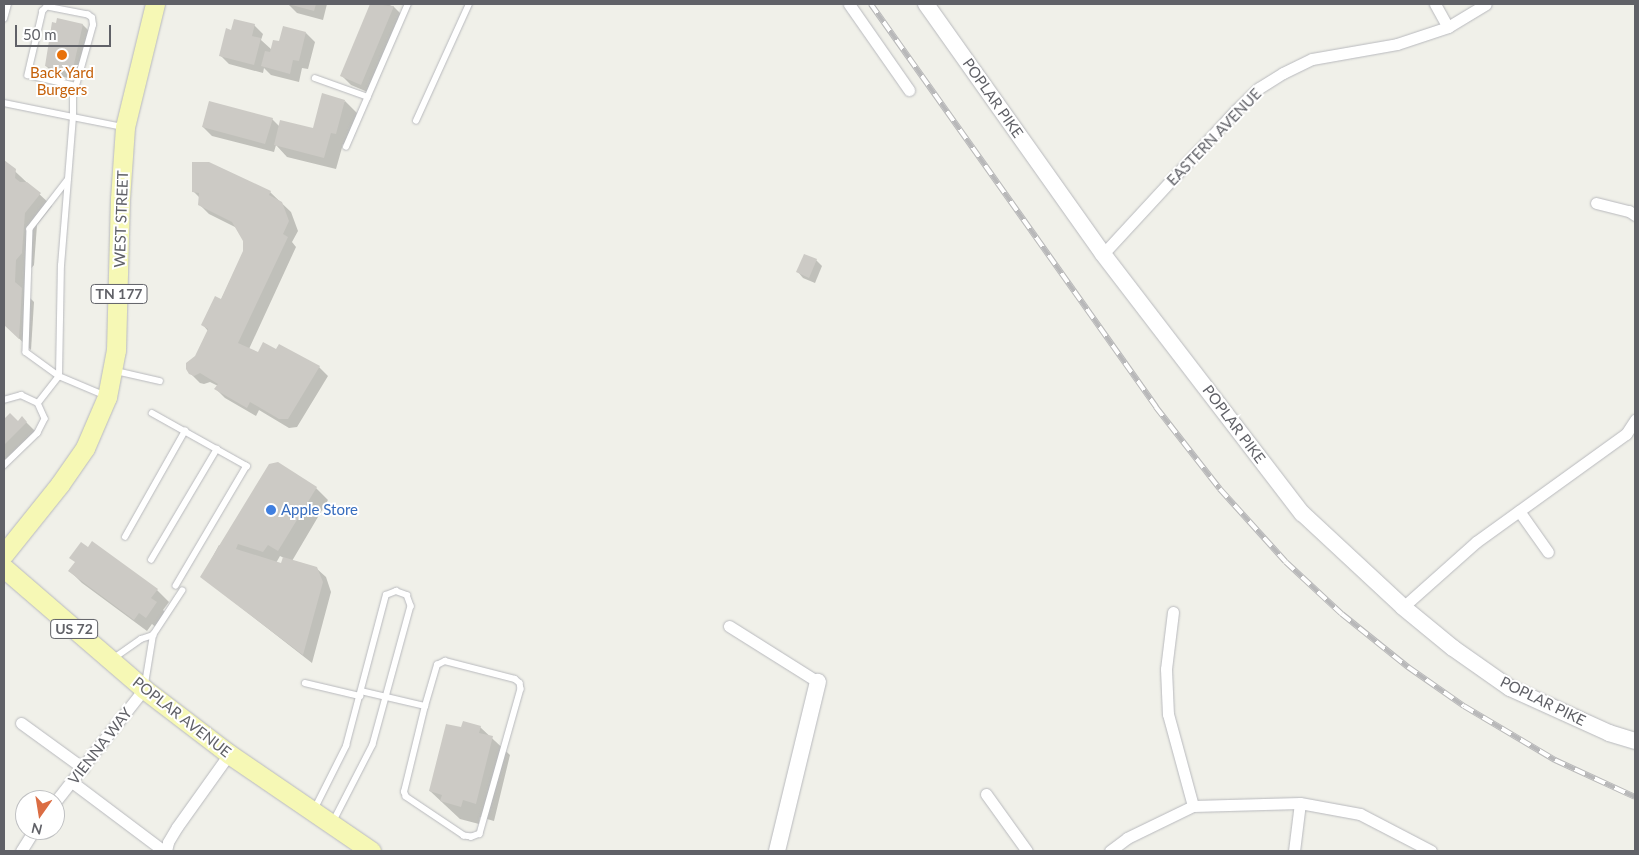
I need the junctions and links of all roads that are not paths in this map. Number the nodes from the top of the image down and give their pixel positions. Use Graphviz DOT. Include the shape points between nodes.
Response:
graph roads {
  1 [pos="8,4"];
  2 [pos="155,4"];
  3 [pos="408,4"];
  4 [pos="469,4"];
  5 [pos="849,4"];
  6 [pos="926,4"];
  7 [pos="1435,4"];
  8 [pos="1486,4"];
  9 [pos="4,19"];
  10 [pos="1448,27"];
  11 [pos="315,78"];
  12 [pos="76,86"];
  13 [pos="909,90"];
  14 [pos="368,98"];
  15 [pos="4,103"];
  16 [pos="73,117"];
  17 [pos="416,121"];
  18 [pos="125,128"];
  19 [pos="346,148"];
  20 [pos="68,180"];
  21 [pos="1596,203"];
  22 [pos="1635,215"];
  23 [pos="1103,254"];
  24 [pos="113,370"];
  25 [pos="59,376"];
  26 [pos="160,381"];
  27 [pos="107,396"];
  28 [pos="4,400"];
  29 [pos="38,404"];
  30 [pos="152,413"];
  31 [pos="1635,420"];
  32 [pos="185,431"];
  33 [pos="217,449"];
  34 [pos="4,466"];
  35 [pos="1519,511"];
  36 [pos="125,537"];
  37 [pos="1548,552"];
  38 [pos="4,554"];
  39 [pos="151,560"];
  40 [pos="4,568"];
  41 [pos="176,586"];
  42 [pos="182,591"];
  43 [pos="1403,607"];
  44 [pos="1174,612"];
  45 [pos="729,626"];
  46 [pos="153,635"];
  47 [pos="111,661"];
  48 [pos="818,682"];
  49 [pos="305,683"];
  50 [pos="144,689"];
  51 [pos="360,694"];
  52 [pos="386,698"];
  53 [pos="425,706"];
  54 [pos="21,723"];
  55 [pos="1635,741"];
  56 [pos="229,754"];
  57 [pos="83,768"];
  58 [pos="72,782"];
  59 [pos="65,790"];
  60 [pos="986,794"];
  61 [pos="1300,804"];
  62 [pos="1193,806"];
  63 [pos="313,812"];
  64 [pos="332,825"];
  65 [pos="28,840"];
  66 [pos="21,851"];
  67 [pos="165,851"];
  68 [pos="371,851"];
  69 [pos="777,851"];
  70 [pos="1027,851"];
  71 [pos="1110,851"];
  72 [pos="1294,851"];
  73 [pos="1431,851"];
  1 -- 9 [label="lane"];
  2 -- 18 [label="main road, WEST STREET / TN 177"];
  3 -- 14 [label="lane"];
  4 -- 17 [label="lane"];
  5 -- 13 [label="street"];
  6 -- 23 [label="main road, POPLAR PIKE"];
  7 -- 10 [label="street"];
  8 -- 10 [label="street, EASTERN AVENUE"];
  10 -- 23 [label="street, EASTERN AVENUE" via="1397,44 1312,59 1267,83 1235,111"];
  11 -- 14 [label="lane"];
  12 -- 12 [label="lane" via="93,25 92,18 47,7 43,11 28,75"];
  12 -- 16 [label="lane"];
  14 -- 19 [label="lane"];
  15 -- 16 [label="lane"];
  16 -- 18 [label="lane"];
  16 -- 20 [label="lane"];
  18 -- 24 [label="main road, WEST STREET / TN 177"];
  20 -- 25 [label="lane"];
  20 -- 25 [label="lane" via="30,229 26,352"];
  21 -- 22 [label="street"];
  23 -- 43 [label="main road, POPLAR PIKE" via="1302,513"];
  24 -- 26 [label="lane"];
  24 -- 27 [label="main road, WEST STREET / TN 177"];
  25 -- 27 [label="lane"];
  25 -- 29 [label="lane"];
  27 -- 38 [label="main road, WEST STREET / TN 177" via="84,448 60,484"];
  28 -- 29 [label="lane" via="21,394"];
  29 -- 34 [label="lane" via="45,419 38,433"];
  30 -- 32 [label="lane"];
  31 -- 35 [label="street" via="1626,434"];
  32 -- 33 [label="lane"];
  32 -- 36 [label="lane"];
  33 -- 39 [label="lane"];
  33 -- 41 [label="lane" via="247,466"];
  35 -- 37 [label="street"];
  35 -- 43 [label="street" via="1476,542"];
  40 -- 47 [label="main road, POPLAR AVENUE / US 72"];
  42 -- 46 [label="lane"];
  43 -- 55 [label="main road, POPLAR PIKE" via="1453,648 1510,688 1609,733"];
  44 -- 62 [label="street" via="1166,669 1168,714"];
  45 -- 48 [label="street"];
  46 -- 47 [label="lane" via="141,639"];
  46 -- 50 [label="lane"];
  47 -- 50 [label="main road, POPLAR AVENUE / US 72"];
  48 -- 69 [label="main road"];
  49 -- 51 [label="lane"];
  50 -- 56 [label="main road, POPLAR AVENUE / US 72"];
  50 -- 57 [label="street, VIENNA WAY"];
  51 -- 52 [label="lane"];
  51 -- 52 [label="lane" via="386,595 396,591 407,595 411,606"];
  51 -- 63 [label="lane" via="346,746"];
  52 -- 53 [label="lane"];
  52 -- 64 [label="lane" via="373,745"];
  53 -- 53 [label="lane" via="440,662 515,679 520,683 480,834 464,836 406,797 404,792"];
  54 -- 57 [label="street"];
  56 -- 63 [label="main road, POPLAR AVENUE / US 72"];
  56 -- 67 [label="street" via="177,827"];
  57 -- 58 [label="street, VIENNA WAY"];
  58 -- 59 [label="street, VIENNA WAY"];
  58 -- 67 [label="street"];
  60 -- 70 [label="street"];
  61 -- 62 [label="street"];
  61 -- 72 [label="street"];
  61 -- 73 [label="street" via="1360,814"];
  62 -- 71 [label="street" via="1128,838"];
  63 -- 64 [label="main road, POPLAR AVENUE / US 72"];
  64 -- 68 [label="main road, POPLAR AVENUE / US 72"];
  65 -- 66 [label="street"];
}
